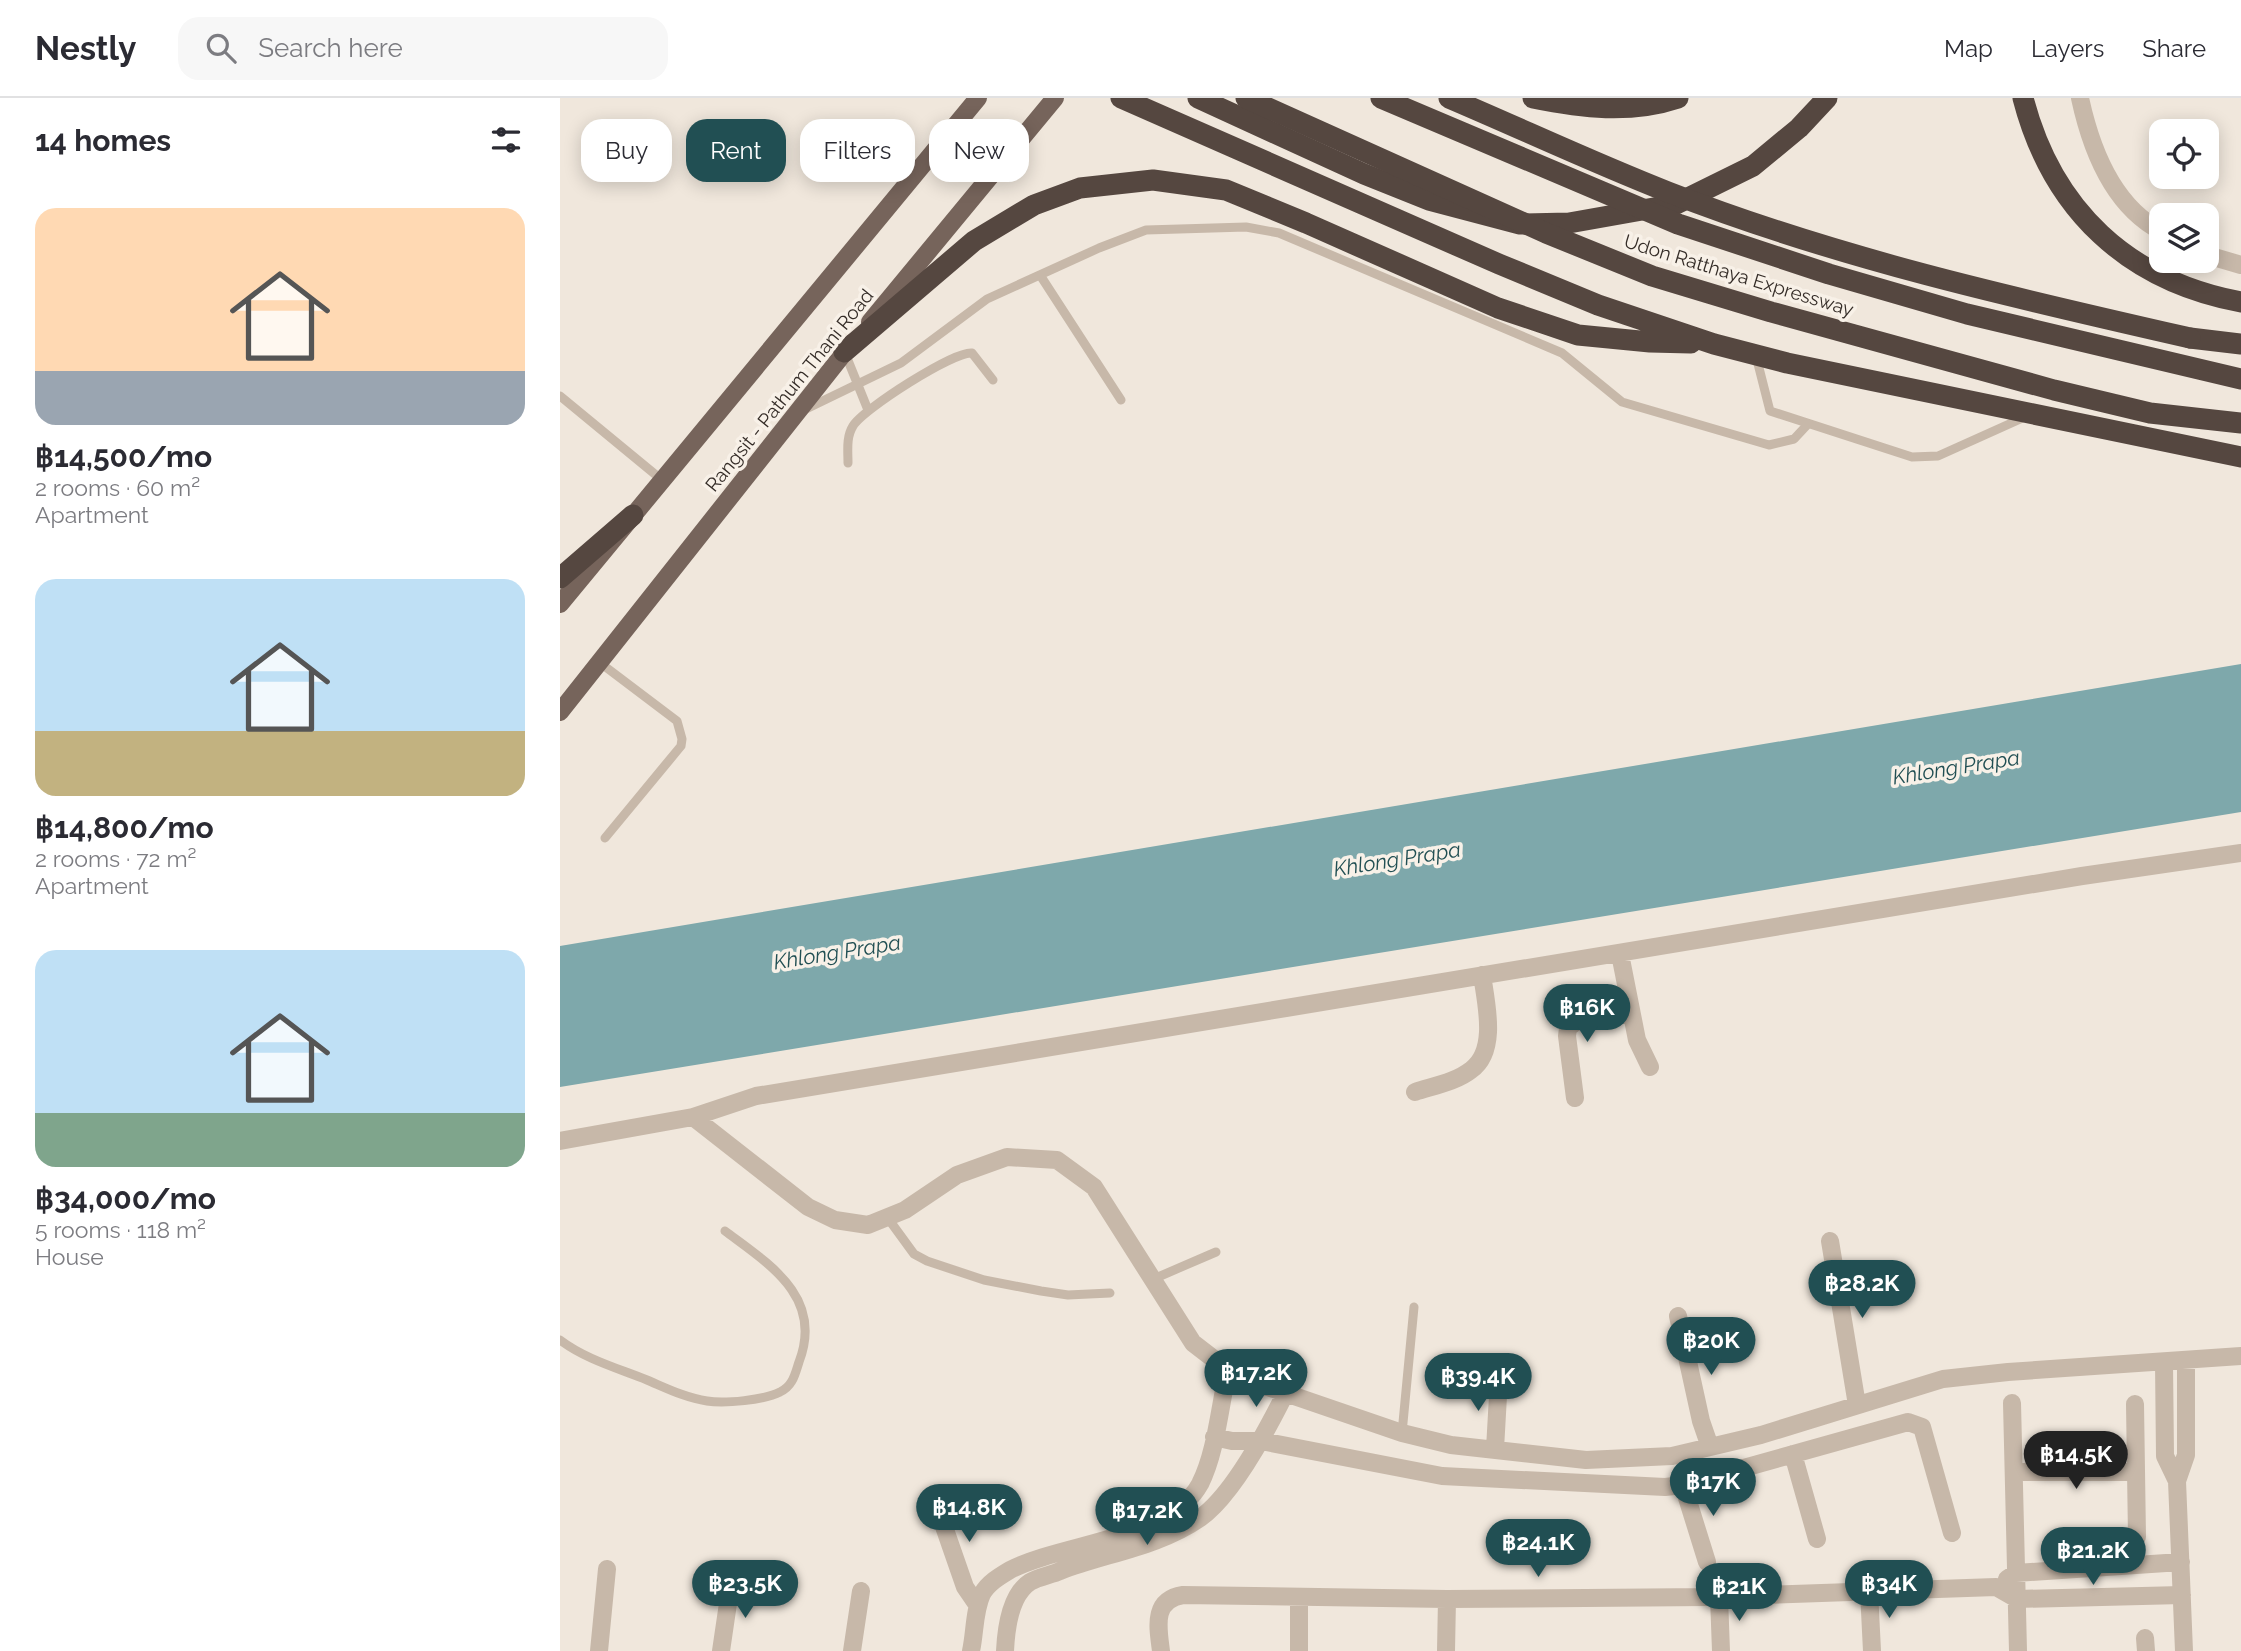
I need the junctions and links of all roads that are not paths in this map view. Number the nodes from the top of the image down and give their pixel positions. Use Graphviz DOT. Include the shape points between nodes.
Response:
graph roads {
  1 [pos="978,98"];
  2 [pos="1055,98"];
  3 [pos="1121,98"];
  4 [pos="1198,98"];
  5 [pos="1246,98"];
  6 [pos="1381,98"];
  7 [pos="1449,98"];
  8 [pos="1533,98"];
  9 [pos="1678,98"];
  10 [pos="1827,98"];
  11 [pos="2023,98"];
  12 [pos="2080,98"];
  13 [pos="2149,221"];
  14 [pos="2219,259"];
  15 [pos="2241,265"];
  16 [pos="1040,275"];
  17 [pos="2241,302"];
  18 [pos="1714,344"];
  19 [pos="2241,344"];
  20 [pos="844,352"];
  21 [pos="1756,355"];
  22 [pos="993,380"];
  23 [pos="2241,380"];
  24 [pos="856,385"];
  25 [pos="560,396"];
  26 [pos="1121,400"];
  27 [pos="868,410"];
  28 [pos="796,413"];
  29 [pos="2032,414"];
  30 [pos="2241,423"];
  31 [pos="1808,424"];
  32 [pos="2241,457"];
  33 [pos="848,463"];
  34 [pos="662,480"];
  35 [pos="633,515"];
  36 [pos="560,578"];
  37 [pos="560,604"];
  38 [pos="599,662"];
  39 [pos="560,712"];
  40 [pos="605,838"];
  41 [pos="2241,853"];
  42 [pos="1620,954"];
  43 [pos="1482,975"];
  44 [pos="1631,1013"];
  45 [pos="1650,1067"];
  46 [pos="1415,1092"];
  47 [pos="1575,1098"];
  48 [pos="693,1117"];
  49 [pos="560,1141"];
  50 [pos="887,1217"];
  51 [pos="725,1231"];
  52 [pos="1829,1241"];
  53 [pos="1216,1252"];
  54 [pos="1151,1280"];
  55 [pos="1110,1293"];
  56 [pos="1414,1307"];
  57 [pos="1678,1316"];
  58 [pos="560,1340"];
  59 [pos="2241,1356"];
  60 [pos="2186,1362"];
  61 [pos="2164,1363"];
  62 [pos="1228,1370"];
  63 [pos="1499,1378"];
  64 [pos="1285,1394"];
  65 [pos="2012,1403"];
  66 [pos="2135,1404"];
  67 [pos="1857,1405"];
  68 [pos="1402,1433"];
  69 [pos="1214,1437"];
  70 [pos="1261,1441"];
  71 [pos="1710,1447"];
  72 [pos="1495,1450"];
  73 [pos="1793,1454"];
  74 [pos="2015,1472"];
  75 [pos="2136,1472"];
  76 [pos="2177,1481"];
  77 [pos="1684,1485"];
  78 [pos="933,1495"];
  79 [pos="1952,1533"];
  80 [pos="2137,1536"];
  81 [pos="1817,1539"];
  82 [pos="1707,1562"];
  83 [pos="2181,1562"];
  84 [pos="607,1569"];
  85 [pos="2017,1573"];
  86 [pos="731,1583"];
  87 [pos="1996,1587"];
  88 [pos="861,1591"];
  89 [pos="1869,1591"];
  90 [pos="2182,1595"];
  91 [pos="1299,1597"];
  92 [pos="1719,1597"];
  93 [pos="1447,1599"];
  94 [pos="2017,1600"];
  95 [pos="978,1606"];
  96 [pos="599,1651"];
  97 [pos="721,1651"];
  98 [pos="852,1651"];
  99 [pos="971,1651"];
  100 [pos="1005,1651"];
  101 [pos="1161,1651"];
  102 [pos="1299,1651"];
  103 [pos="1446,1651"];
  104 [pos="1721,1651"];
  105 [pos="1872,1651"];
  106 [pos="2018,1651"];
  107 [pos="2184,1651"];
  1 -- 34 [label="main road, Rangsit - Pathum Thani Road"];
  2 -- 20 [label="main road, Rangsit - Pathum Thani Road"];
  3 -- 18 [label="highway" via="1499,264 1598,305"];
  4 -- 10 [label="highway" via="1429,200 1520,224 1569,223 1676,204 1753,166"];
  5 -- 30 [label="highway, Udon Ratthaya Expressway, bridge" via="1652,276 2054,390 2150,412"];
  6 -- 23 [label="highway, Udon Ratthaya Expressway, bridge" via="1678,224 1829,274 1967,314"];
  7 -- 19 [label="highway, bridge" via="1669,192 1835,249 1970,288 2190,338"];
  8 -- 9 [label="highway" via="1611,109 1657,105"];
  11 -- 17 [label="highway" via="2049,164 2078,211 2116,250 2162,278"];
  12 -- 13 [label="street" via="2102,170 2125,201"];
  14 -- 15 [label="street"];
  16 -- 24 [label="lane" via="987,299 901,363"];
  16 -- 26 [label="lane"];
  16 -- 31 [label="lane" via="1146,230 1246,227 1279,233 1562,353 1622,402 1769,445 1794,439"];
  18 -- 20 [label="highway" via="1578,335 1498,308 1226,190 1153,180 1080,188 1034,205 974,242"];
  18 -- 21 [label="highway"];
  20 -- 24 [label="lane"];
  20 -- 28 [label="main road, Rangsit - Pathum Thani Road"];
  21 -- 29 [label="highway"];
  21 -- 31 [label="lane" via="1770,411"];
  22 -- 27 [label="lane" via="972,353 961,354"];
  24 -- 27 [label="lane"];
  24 -- 28 [label="lane"];
  25 -- 34 [label="lane"];
  27 -- 33 [label="lane" via="853,426"];
  28 -- 38 [label="main road, Rangsit - Pathum Thani Road"];
  29 -- 31 [label="lane" via="1938,456 1912,457"];
  29 -- 32 [label="highway"];
  34 -- 35 [label="main road, Rangsit - Pathum Thani Road"];
  35 -- 36 [label="highway"];
  35 -- 37 [label="main road, Rangsit - Pathum Thani Road"];
  38 -- 39 [label="main road, Rangsit - Pathum Thani Road"];
  38 -- 40 [label="lane" via="677,721 682,739 681,746"];
  41 -- 42 [label="street"];
  42 -- 43 [label="street"];
  42 -- 44 [label="street"];
  43 -- 46 [label="street" via="1487,1012 1483,1057 1470,1072"];
  43 -- 48 [label="street" via="756,1096"];
  44 -- 45 [label="street"];
  44 -- 47 [label="street" via="1577,1021 1568,1028"];
  48 -- 49 [label="street"];
  48 -- 50 [label="street" via="808,1207 835,1220 868,1225"];
  50 -- 54 [label="street" via="957,1174 1007,1157 1057,1160 1094,1187"];
  50 -- 55 [label="lane" via="914,1254 927,1261 1041,1292"];
  51 -- 58 [label="lane" via="779,1272 802,1310 806,1331 802,1355 791,1384 779,1393 708,1402 586,1356"];
  52 -- 67 [label="street"];
  53 -- 54 [label="lane"];
  54 -- 62 [label="street" via="1193,1343"];
  56 -- 68 [label="lane"];
  57 -- 71 [label="street"];
  59 -- 60 [label="street"];
  60 -- 61 [label="street"];
  60 -- 76 [label="street" via="2186,1455"];
  61 -- 67 [label="street" via="1943,1379"];
  61 -- 76 [label="street" via="2165,1456"];
  62 -- 64 [label="street"];
  62 -- 69 [label="street"];
  63 -- 72 [label="street"];
  64 -- 68 [label="street"];
  64 -- 70 [label="street"];
  65 -- 74 [label="street"];
  66 -- 75 [label="street"];
  67 -- 71 [label="street"];
  68 -- 72 [label="street"];
  69 -- 70 [label="street"];
  69 -- 95 [label="street" via="1200,1483 1185,1504 1148,1527 1030,1560 998,1577 983,1592"];
  70 -- 77 [label="street" via="1442,1476"];
  70 -- 100 [label="street" via="1203,1517 1163,1539 1093,1558 1028,1583 1013,1605"];
  71 -- 72 [label="street" via="1672,1456 1586,1460"];
  73 -- 77 [label="street"];
  73 -- 79 [label="street" via="1897,1424 1916,1424 1926,1436"];
  73 -- 81 [label="street"];
  74 -- 75 [label="street"];
  74 -- 85 [label="street"];
  75 -- 80 [label="street"];
  76 -- 83 [label="street"];
  77 -- 82 [label="street"];
  78 -- 95 [label="street" via="965,1587"];
  83 -- 85 [label="street"];
  83 -- 90 [label="street"];
  84 -- 96 [label="street"];
  85 -- 87 [label="street"];
  85 -- 94 [label="street"];
  86 -- 97 [label="street"];
  87 -- 89 [label="street"];
  87 -- 94 [label="street"];
  88 -- 98 [label="street"];
  89 -- 92 [label="street"];
  89 -- 105 [label="street"];
  90 -- 94 [label="street"];
  90 -- 107 [label="street"];
  91 -- 93 [label="street"];
  91 -- 101 [label="street" via="1172,1597 1159,1612"];
  91 -- 102 [label="street"];
  92 -- 93 [label="street"];
  92 -- 104 [label="street"];
  93 -- 103 [label="street"];
  94 -- 106 [label="street"];
  95 -- 99 [label="street"];
}
